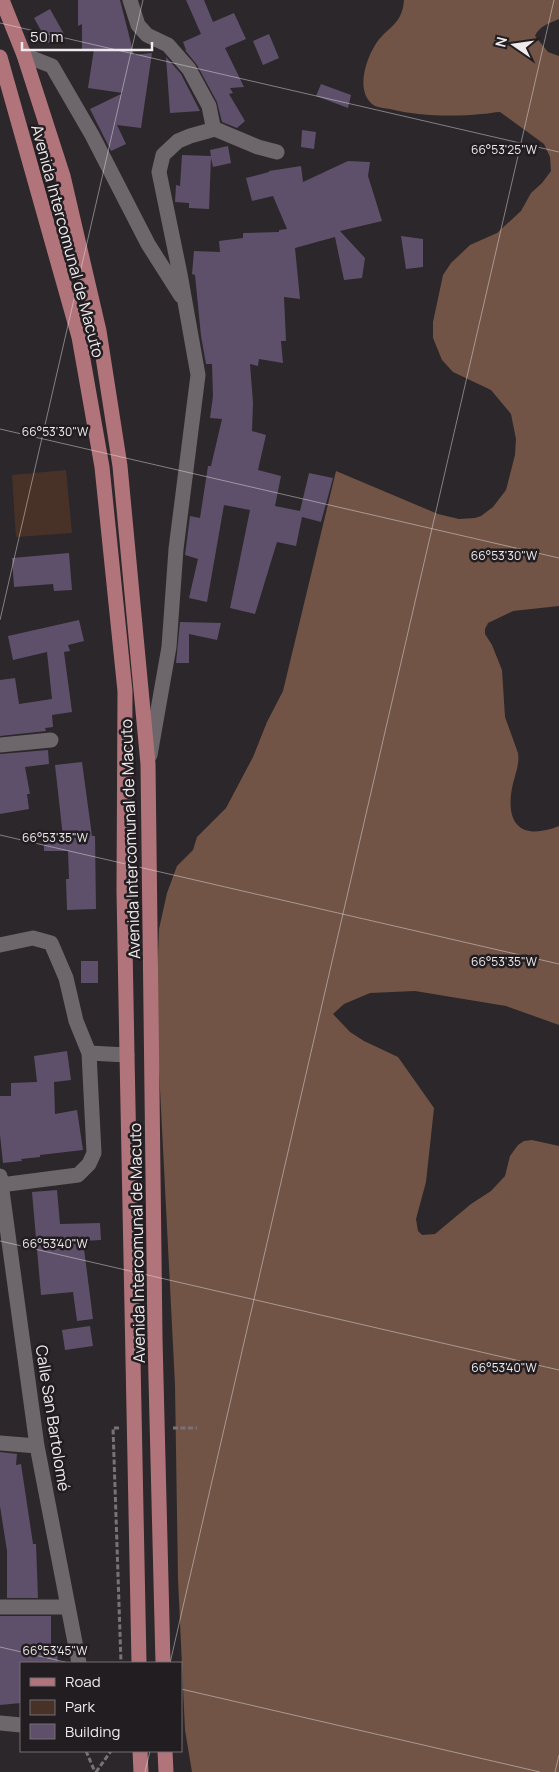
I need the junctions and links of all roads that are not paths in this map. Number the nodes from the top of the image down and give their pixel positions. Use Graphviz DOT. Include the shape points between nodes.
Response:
graph roads {
  1 [pos="2,0"];
  2 [pos="130,0"];
  3 [pos="24,55"];
  4 [pos="0,57"];
  5 [pos="215,129"];
  6 [pos="277,152"];
  7 [pos="185,304"];
  8 [pos="51,740"];
  9 [pos="0,746"];
  10 [pos="148,764"];
  11 [pos="0,945"];
  12 [pos="89,1053"];
  13 [pos="126,1055"];
  14 [pos="0,1182"];
  15 [pos="0,1443"];
  16 [pos="38,1446"];
  17 [pos="0,1607"];
  18 [pos="68,1608"];
  19 [pos="79,1662"];
  20 [pos="139,1662"];
  21 [pos="163,1662"];
  22 [pos="0,1723"];
  23 [pos="20,1725"];
  24 [pos="140,1752"];
  25 [pos="165,1752"];
  26 [pos="140,1772"];
  27 [pos="166,1772"];
  1 -- 3 [label="main road, Avenida Intercomunal de Macuto"];
  2 -- 5 [label="street" via="138,25 147,35 168,44 189,69 209,106"];
  3 -- 7 [label="street" via="52,66 148,244"];
  3 -- 10 [label="main road, Avenida Intercomunal de Macuto" via="63,176 99,331 120,466"];
  4 -- 13 [label="main road, Avenida Intercomunal de Macuto" via="79,337 102,467 125,690"];
  5 -- 6 [label="street"];
  5 -- 7 [label="street" via="178,142 163,155 159,172"];
  7 -- 10 [label="street" via="198,376 176,549 169,647"];
  8 -- 9 [label="street"];
  10 -- 21 [label="main road, Avenida Intercomunal de Macuto" via="155,1338"];
  11 -- 12 [label="street" via="33,938 51,943 66,978 76,1021"];
  12 -- 13 [label="street"];
  12 -- 14 [label="street" via="94,1153 89,1164 78,1174"];
  13 -- 20 [label="main road, Avenida Intercomunal de Macuto"];
  14 -- 16 [label="street, Calle San Bartolomé"];
  15 -- 16 [label="street"];
  16 -- 18 [label="street, Calle San Bartolomé"];
  17 -- 18 [label="street"];
  18 -- 19 [label="street, Calle San Bartolomé"];
  22 -- 23 [label="street"];
  24 -- 26 [label="main road"];
  25 -- 27 [label="main road"];
}
